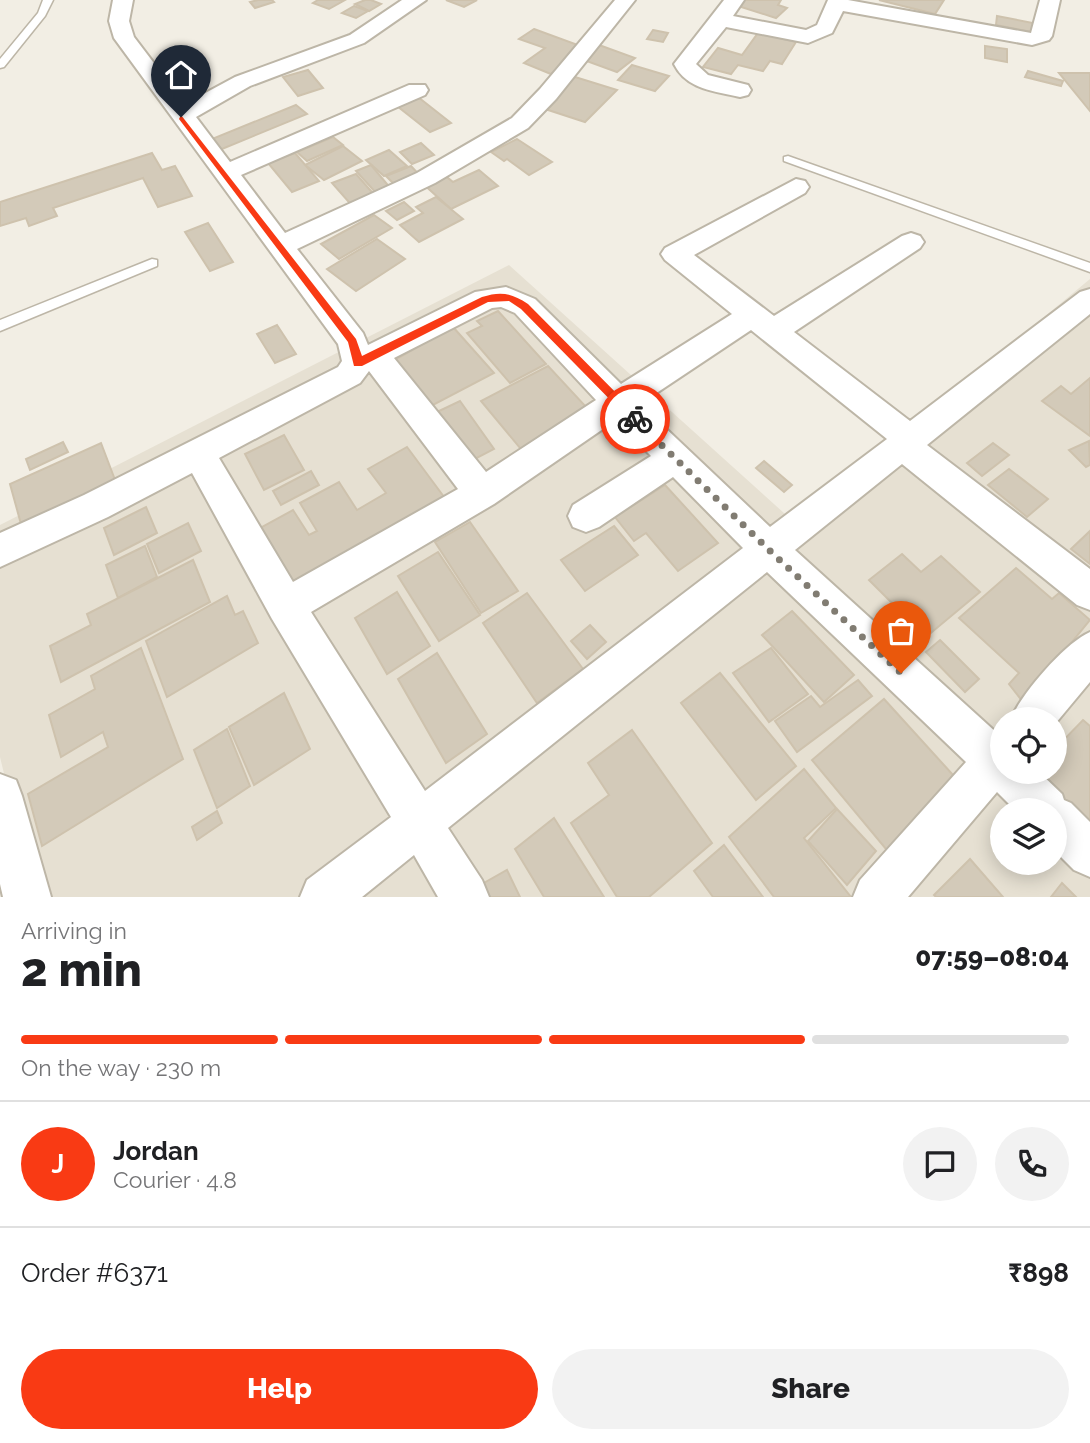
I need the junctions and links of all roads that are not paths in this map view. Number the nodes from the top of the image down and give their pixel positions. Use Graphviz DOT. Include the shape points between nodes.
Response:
graph roads {
  1 [pos="48,0"];
  2 [pos="123,0"];
  3 [pos="414,0"];
  4 [pos="625,0"];
  5 [pos="734,0"];
  6 [pos="950,0"];
  7 [pos="1050,0"];
  8 [pos="837,2"];
  9 [pos="721,20"];
  10 [pos="944,24"];
  11 [pos="0,65"];
  12 [pos="417,90"];
  13 [pos="740,90"];
  14 [pos="181,117"];
  15 [pos="788,159"];
  16 [pos="225,173"];
  17 [pos="796,187"];
  18 [pos="911,242"];
  19 [pos="280,246"];
  20 [pos="152,263"];
  21 [pos="1090,268"];
  22 [pos="1090,299"];
  23 [pos="762,323"];
  24 [pos="0,326"];
  25 [pos="366,359"];
  26 [pos="618,401"];
  27 [pos="906,442"];
  28 [pos="199,454"];
  29 [pos="675,458"];
  30 [pos="481,493"];
  31 [pos="586,516"];
  32 [pos="0,550"];
  33 [pos="769,550"];
  34 [pos="1090,592"];
  35 [pos="286,606"];
  36 [pos="1090,652"];
  37 [pos="1042,707"];
  38 [pos="990,752"];
  39 [pos="990,776"];
  40 [pos="1022,784"];
  41 [pos="0,796"];
  42 [pos="1035,798"];
  43 [pos="421,822"];
  44 [pos="1067,831"];
  45 [pos="1090,854"];
  46 [pos="16,889"];
  47 [pos="324,897"];
  48 [pos="465,897"];
  49 [pos="877,897"];
  1 -- 11 [label="lane"];
  2 -- 14 [label="street" via="119,21 124,38"];
  3 -- 14 [label="street" via="361,37 240,80"];
  4 -- 19 [label="street" via="520,123 426,178"];
  5 -- 9 [label="street"];
  6 -- 10 [label="street"];
  7 -- 10 [label="street" via="1042,36"];
  8 -- 9 [label="street" via="825,29 808,37"];
  8 -- 10 [label="street"];
  9 -- 13 [label="street" via="685,64 703,81"];
  12 -- 16 [label="street"];
  14 -- 16 [label="street"];
  15 -- 21 [label="lane"];
  16 -- 19 [label="street"];
  17 -- 23 [label="street" via="675,254"];
  18 -- 23 [label="street"];
  19 -- 25 [label="street"];
  20 -- 24 [label="lane"];
  22 -- 27 [label="street"];
  23 -- 26 [label="street"];
  23 -- 27 [label="street"];
  25 -- 26 [label="street" via="485,299 512,298"];
  25 -- 28 [label="street" via="349,375"];
  25 -- 30 [label="street"];
  26 -- 29 [label="street"];
  26 -- 30 [label="street"];
  27 -- 33 [label="street"];
  27 -- 34 [label="street"];
  28 -- 32 [label="street"];
  28 -- 35 [label="street"];
  29 -- 31 [label="street"];
  29 -- 33 [label="street"];
  30 -- 35 [label="street"];
  33 -- 38 [label="street"];
  33 -- 43 [label="street"];
  35 -- 43 [label="street"];
  36 -- 37 [label="street"];
  39 -- 49 [label="street"];
  40 -- 42 [label="street"];
  41 -- 46 [label="street"];
  43 -- 47 [label="street"];
  43 -- 48 [label="street"];
  44 -- 45 [label="street"];
}
